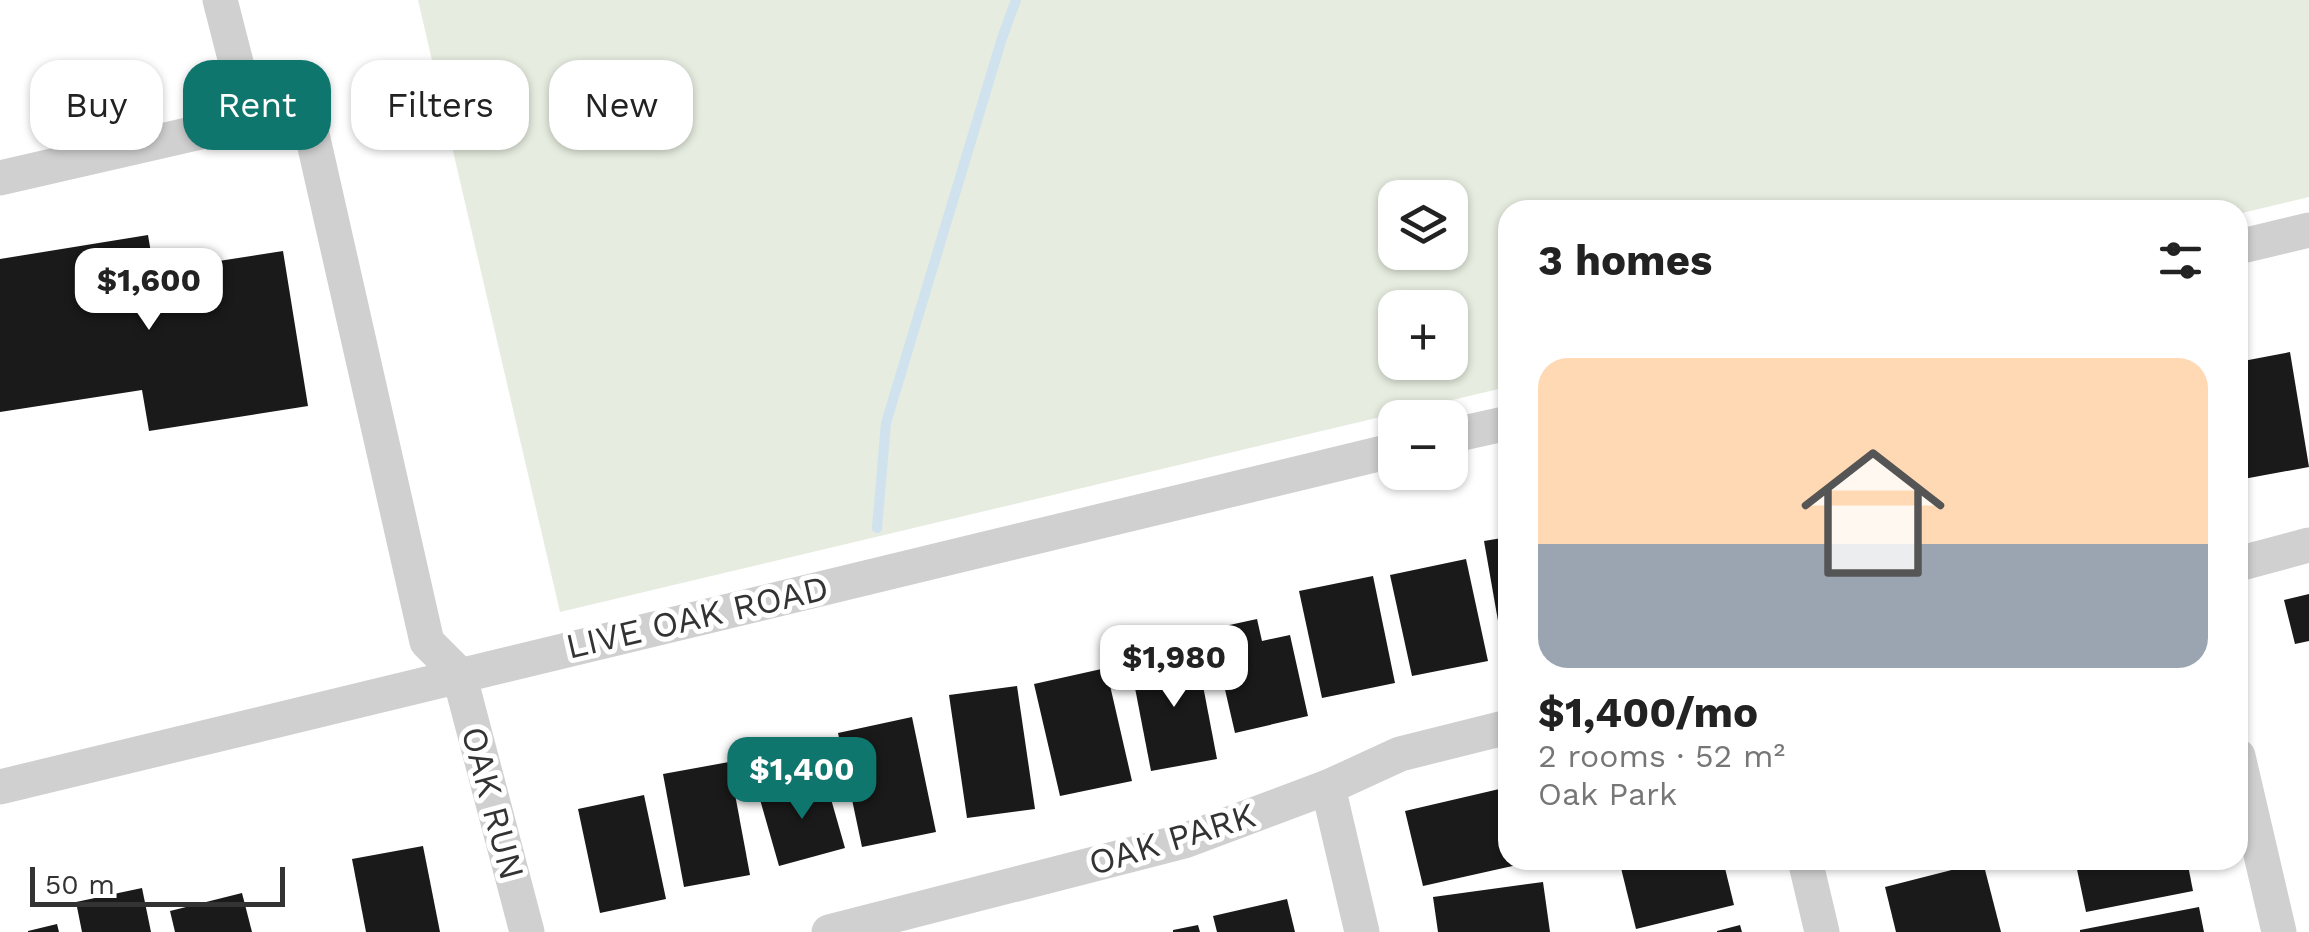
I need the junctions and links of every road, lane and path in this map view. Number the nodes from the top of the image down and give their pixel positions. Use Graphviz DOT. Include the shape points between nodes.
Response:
graph roads {
  1 [pos="220,0"];
  2 [pos="235,60"];
  3 [pos="183,136"];
  4 [pos="316,150"];
  5 [pos="0,178"];
  6 [pos="2309,230"];
  7 [pos="2248,245"];
  8 [pos="1498,424"];
  9 [pos="1468,432"];
  10 [pos="1378,454"];
  11 [pos="2309,545"];
  12 [pos="2248,561"];
  13 [pos="458,674"];
  14 [pos="1498,730"];
  15 [pos="1328,786"];
  16 [pos="0,787"];
  17 [pos="2248,799"];
  18 [pos="1807,870"];
  19 [pos="527,932"];
  20 [pos="829,932"];
  21 [pos="1362,932"];
  22 [pos="1822,932"];
  23 [pos="2279,932"];
  1 -- 2 [label="street"];
  3 -- 5 [label="street"];
  4 -- 13 [label="street" via="427,642"];
  6 -- 7 [label="street"];
  8 -- 9 [label="street"];
  10 -- 13 [label="street, LIVE OAK ROAD"];
  11 -- 12 [label="street"];
  13 -- 16 [label="street, LIVE OAK ROAD"];
  13 -- 19 [label="street, OAK RUN"];
  14 -- 15 [label="street, OAK PARK" via="1400,754"];
  15 -- 20 [label="street, OAK PARK" via="1184,841"];
  15 -- 21 [label="street"];
  17 -- 23 [label="street"];
  18 -- 22 [label="street"];
}
